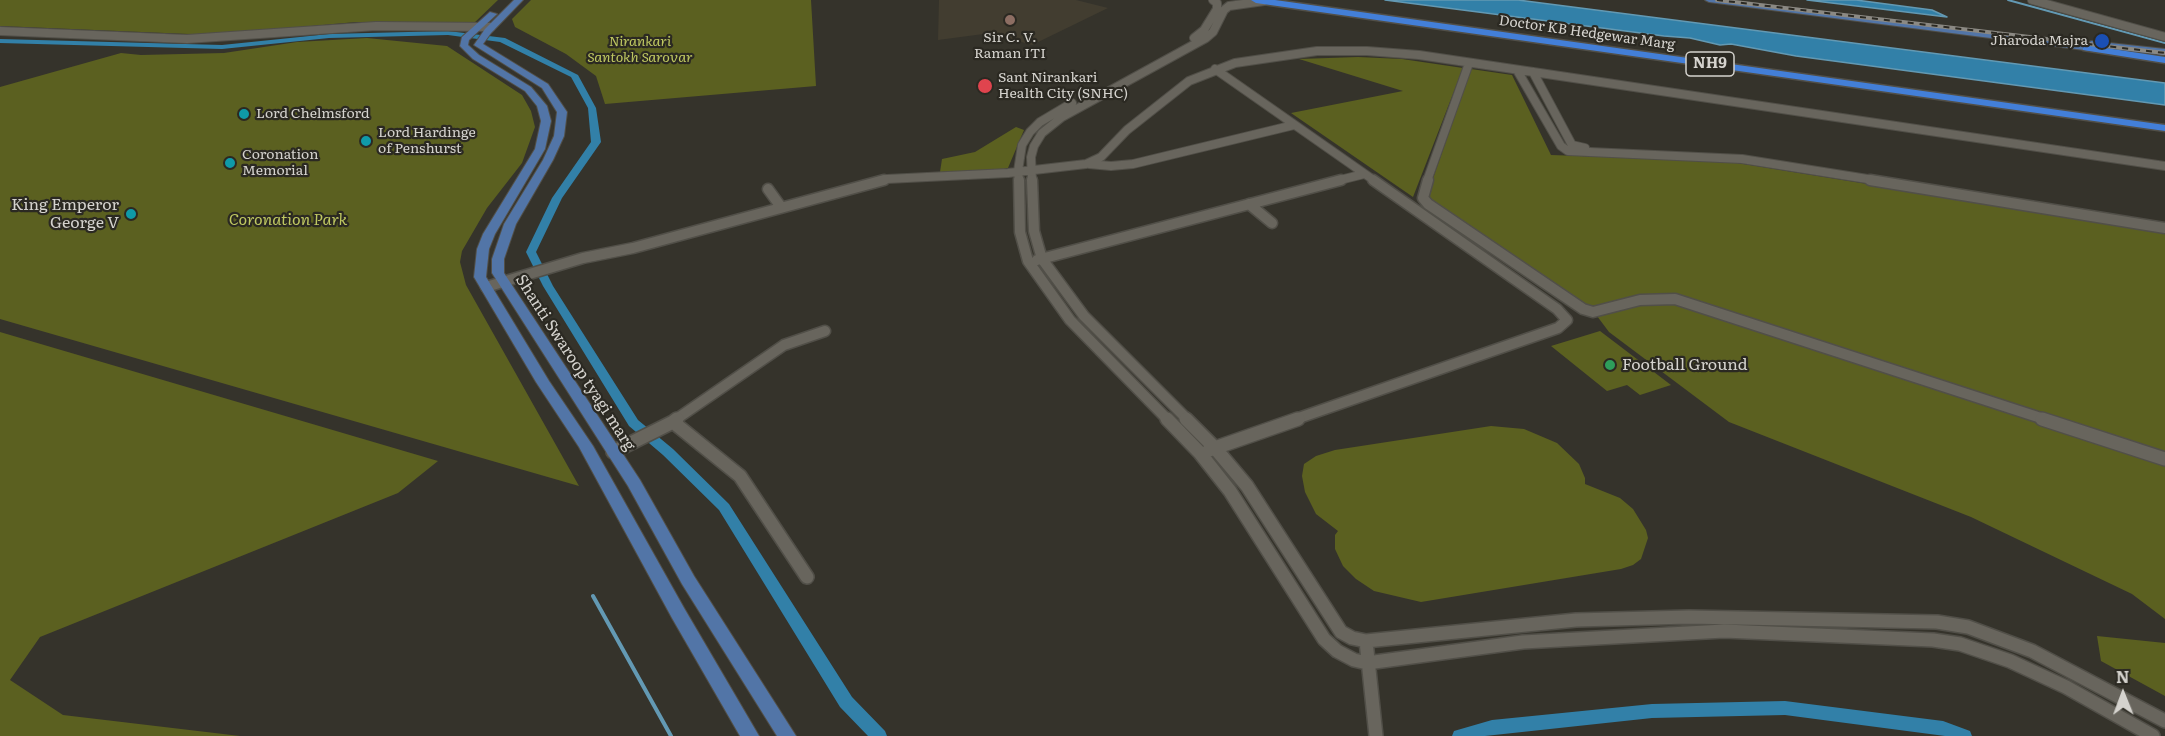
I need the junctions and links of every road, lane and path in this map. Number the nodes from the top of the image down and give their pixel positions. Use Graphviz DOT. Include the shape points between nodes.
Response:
graph roads {
  1 [pos="508,0"];
  2 [pos="519,0"];
  3 [pos="1316,0"];
  4 [pos="1709,0"];
  5 [pos="1738,0"];
  6 [pos="2032,0"];
  7 [pos="2051,0"];
  8 [pos="1260,1"];
  9 [pos="1219,5"];
  10 [pos="0,31"];
  11 [pos="2165,31"];
  12 [pos="479,33"];
  13 [pos="2165,37"];
  14 [pos="2086,48"];
  15 [pos="2165,52"];
  16 [pos="2165,58"];
  17 [pos="1468,66"];
  18 [pos="1217,71"];
  19 [pos="1518,72"];
  20 [pos="1534,74"];
  21 [pos="1096,93"];
  22 [pos="2165,120"];
  23 [pos="1294,125"];
  24 [pos="2165,128"];
  25 [pos="1086,164"];
  26 [pos="1096,165"];
  27 [pos="2165,168"];
  28 [pos="1031,173"];
  29 [pos="1364,174"];
  30 [pos="1018,175"];
  31 [pos="768,189"];
  32 [pos="1249,204"];
  33 [pos="778,210"];
  34 [pos="2165,222"];
  35 [pos="1272,223"];
  36 [pos="2165,228"];
  37 [pos="1042,259"];
  38 [pos="1028,261"];
  39 [pos="505,285"];
  40 [pos="488,291"];
  41 [pos="825,331"];
  42 [pos="1101,334"];
  43 [pos="1088,338"];
  44 [pos="672,423"];
  45 [pos="586,446"];
  46 [pos="614,446"];
  47 [pos="1215,448"];
  48 [pos="1200,453"];
  49 [pos="2165,459"];
  50 [pos="634,484"];
  51 [pos="613,494"];
  52 [pos="807,577"];
  53 [pos="1366,641"];
  54 [pos="1367,663"];
  55 [pos="2165,721"];
  56 [pos="750,736"];
  57 [pos="787,736"];
  58 [pos="1376,736"];
  59 [pos="2153,736"];
  1 -- 12 [label="main road"];
  2 -- 12 [label="main road"];
  3 -- 22 [label="highway, Doctor KB Hedgewar Marg / NH9"];
  4 -- 14 [label="main road"];
  5 -- 15 [label="main road"];
  6 -- 13 [label="street"];
  7 -- 11 [label="street"];
  8 -- 9 [label="street"];
  8 -- 24 [label="highway, Doctor KB Hedgewar Marg / NH9"];
  9 -- 21 [label="street" via="1198,36"];
  10 -- 12 [label="street" via="187,39 376,26"];
  12 -- 39 [label="main road, Shanti Swaroop tyagi marg" via="480,48 545,86 562,112 559,136 510,224 498,259 498,273"];
  12 -- 40 [label="main road, Shanti Swaroop tyagi marg" via="464,46 528,90 542,106 546,122 540,149 483,249 480,277"];
  14 -- 16 [label="highway"];
  17 -- 18 [label="street" via="1393,56 1331,54 1264,60"];
  17 -- 19 [label="street"];
  17 -- 49 [label="street" via="1423,198 1583,309 1593,312 1640,300 1675,299"];
  18 -- 19 [label="street" via="1261,57 1341,51 1419,55"];
  18 -- 23 [label="street"];
  18 -- 25 [label="street" via="1182,86 1127,130 1101,157"];
  18 -- 26 [label="street" via="1166,105"];
  19 -- 20 [label="street"];
  19 -- 36 [label="street" via="1561,146 1568,151 1742,159"];
  20 -- 27 [label="street"];
  20 -- 34 [label="street" via="1572,145 1578,148 1734,153"];
  21 -- 28 [label="street" via="1042,134 1034,146"];
  21 -- 30 [label="street" via="1052,114 1030,132 1022,145"];
  23 -- 26 [label="street" via="1133,164"];
  23 -- 29 [label="street"];
  25 -- 26 [label="street"];
  25 -- 28 [label="street"];
  26 -- 28 [label="street"];
  28 -- 30 [label="street"];
  28 -- 37 [label="street" via="1034,231"];
  29 -- 32 [label="street"];
  29 -- 47 [label="street" via="1557,309 1567,320 1565,324"];
  30 -- 33 [label="street" via="909,180"];
  30 -- 38 [label="street" via="1020,232"];
  31 -- 33 [label="street"];
  32 -- 35 [label="street"];
  32 -- 37 [label="street"];
  33 -- 39 [label="street"];
  37 -- 38 [label="street"];
  37 -- 42 [label="street"];
  38 -- 43 [label="street" via="1049,294"];
  39 -- 40 [label="street"];
  39 -- 46 [label="main road, Shanti Swaroop tyagi marg"];
  40 -- 45 [label="main road, Shanti Swaroop tyagi marg"];
  41 -- 44 [label="street" via="784,345"];
  42 -- 43 [label="street"];
  42 -- 47 [label="street"];
  43 -- 48 [label="street"];
  44 -- 46 [label="street"];
  44 -- 52 [label="street" via="740,476"];
  45 -- 46 [label="main road"];
  45 -- 51 [label="main road, Shanti Swaroop tyagi marg"];
  46 -- 50 [label="main road, Shanti Swaroop tyagi marg"];
  47 -- 48 [label="street"];
  47 -- 53 [label="street" via="1247,486 1341,632"];
  48 -- 54 [label="street" via="1230,490 1324,639 1337,651"];
  50 -- 51 [label="main road"];
  50 -- 57 [label="main road, Shanti Swaroop tyagi marg" via="688,580"];
  51 -- 56 [label="main road, Shanti Swaroop tyagi marg"];
  53 -- 54 [label="street"];
  53 -- 55 [label="street" via="1576,620 1689,617 1937,622 1968,627 2032,651"];
  54 -- 58 [label="street"];
  54 -- 59 [label="street" via="1523,642 1724,631 1933,640 1960,644 2010,661"];
}
